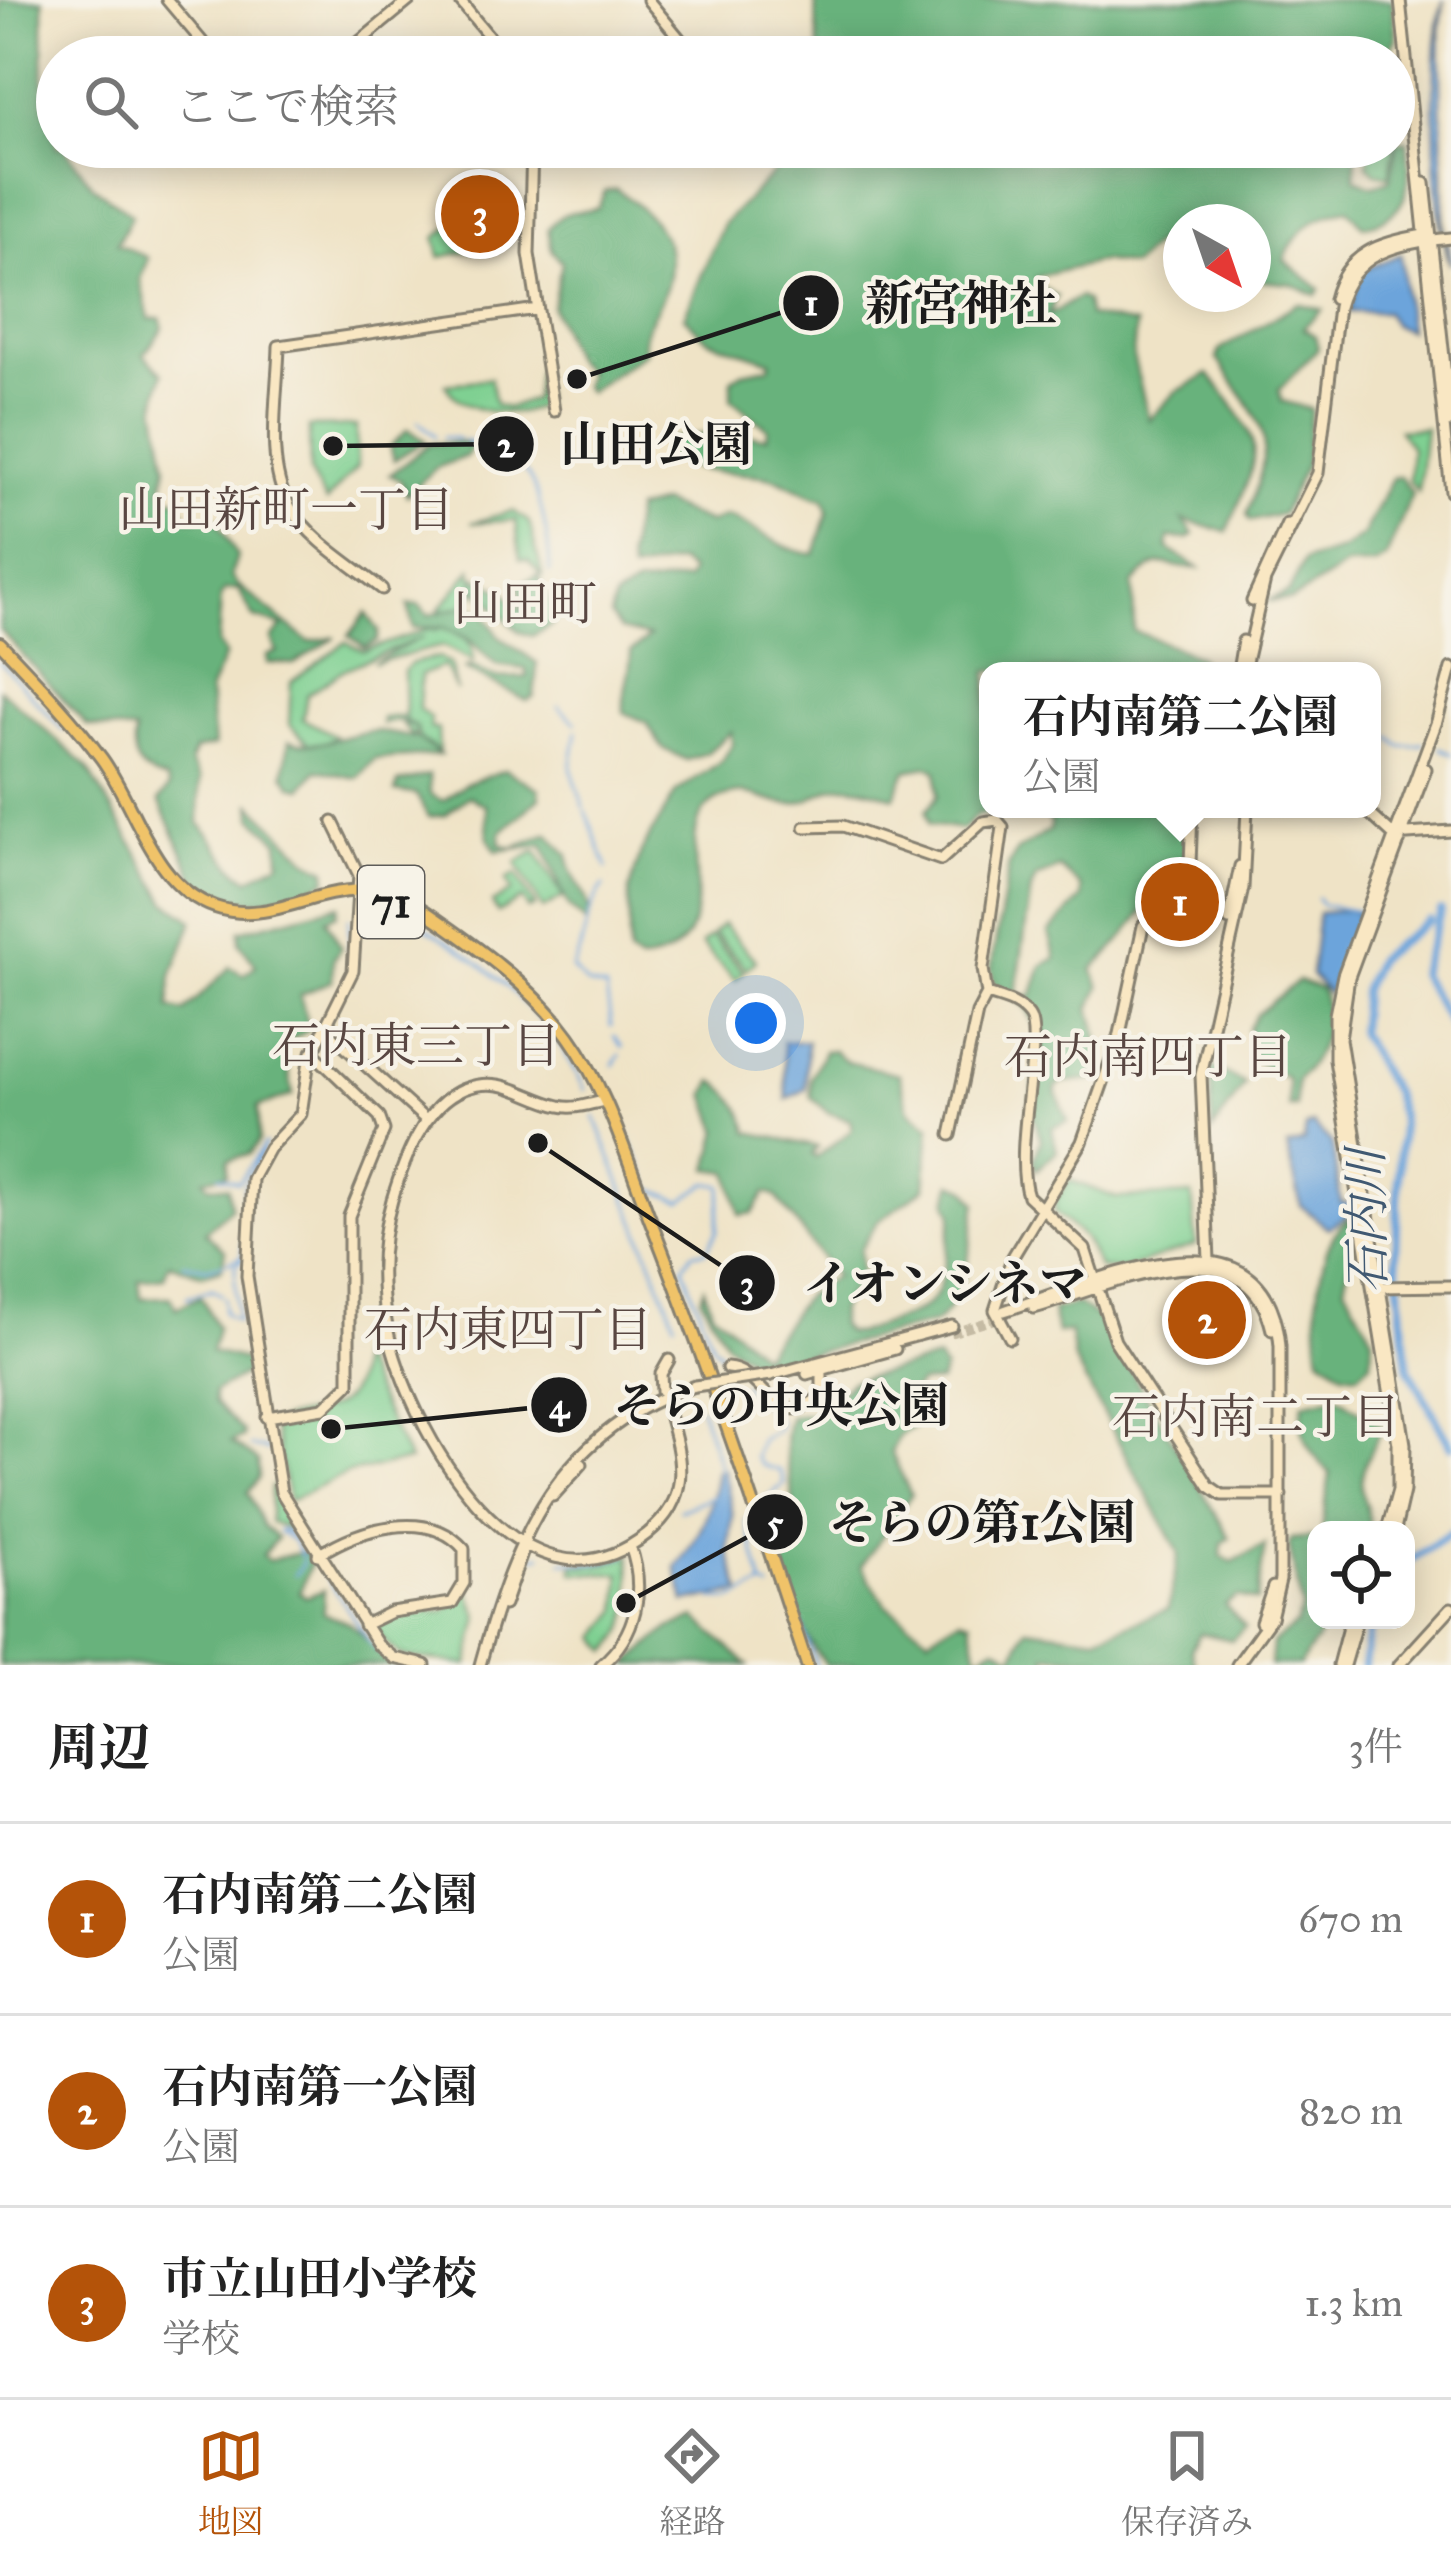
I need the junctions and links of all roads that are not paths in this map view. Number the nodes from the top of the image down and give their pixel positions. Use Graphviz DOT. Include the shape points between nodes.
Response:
graph roads {
  1 [pos="167,0"];
  2 [pos="410,0"];
  3 [pos="459,0"];
  4 [pos="648,0"];
  5 [pos="1402,0"];
  6 [pos="197,36"];
  7 [pos="366,36"];
  8 [pos="489,36"];
  9 [pos="678,36"];
  10 [pos="1407,36"];
  11 [pos="1415,97"];
  12 [pos="531,168"];
  13 [pos="1434,239"];
  14 [pos="537,309"];
  15 [pos="554,411"];
  16 [pos="1451,422"];
  17 [pos="1451,492"];
  18 [pos="382,590"];
  19 [pos="0,643"];
  20 [pos="0,653"];
  21 [pos="1243,662"];
  22 [pos="1451,668"];
  23 [pos="1451,695"];
  24 [pos="1192,818"];
  25 [pos="1243,818"];
  26 [pos="1244,818"];
  27 [pos="1377,818"];
  28 [pos="333,822"];
  29 [pos="805,827"];
  30 [pos="1451,832"];
  31 [pos="1399,835"];
  32 [pos="358,892"];
  33 [pos="988,994"];
  34 [pos="326,1030"];
  35 [pos="313,1052"];
  36 [pos="602,1101"];
  37 [pos="426,1120"];
  38 [pos="951,1135"];
  39 [pos="1043,1212"];
  40 [pos="1204,1233"];
  41 [pos="1208,1263"];
  42 [pos="1098,1286"];
  43 [pos="1451,1286"];
  44 [pos="1381,1288"];
  45 [pos="1005,1313"];
  46 [pos="952,1329"];
  47 [pos="1010,1338"];
  48 [pos="669,1360"];
  49 [pos="823,1367"];
  50 [pos="727,1368"];
  51 [pos="696,1389"];
  52 [pos="662,1390"];
  53 [pos="668,1411"];
  54 [pos="268,1418"];
  55 [pos="1278,1495"];
  56 [pos="1392,1521"];
  57 [pos="524,1540"];
  58 [pos="630,1546"];
  59 [pos="318,1555"];
  60 [pos="1451,1608"];
  61 [pos="364,1625"];
  62 [pos="1351,1629"];
  63 [pos="425,1665"];
  64 [pos="482,1665"];
  65 [pos="601,1665"];
  66 [pos="805,1665"];
  67 [pos="1233,1665"];
  68 [pos="1341,1665"];
  69 [pos="1399,1665"];
  1 -- 6 [label="street"];
  2 -- 7 [label="street"];
  3 -- 8 [label="street"];
  4 -- 9 [label="street"];
  5 -- 10 [label="street"];
  11 -- 13 [label="street"];
  12 -- 14 [label="street"];
  13 -- 16 [label="street"];
  13 -- 17 [label="street"];
  13 -- 21 [label="street" via="1378,252 1346,281 1321,462 1265,580"];
  14 -- 15 [label="street"];
  14 -- 18 [label="street" via="279,346 277,469 285,498"];
  19 -- 32 [label="main road, 71" via="101,758 168,874 186,891 212,906 252,911"];
  20 -- 32 [label="main road, 71" via="94,758 163,876 193,903 244,917"];
  22 -- 31 [label="street"];
  23 -- 31 [label="street"];
  24 -- 39 [label="street" via="1190,865 1147,918 1106,1079"];
  25 -- 40 [label="street" via="1240,871 1196,1063"];
  26 -- 41 [label="street" via="1243,888 1202,1064"];
  27 -- 31 [label="street"];
  28 -- 32 [label="street" via="358,869"];
  29 -- 33 [label="street" via="843,826 941,860 982,822 1000,823 983,969"];
  30 -- 31 [label="street"];
  31 -- 44 [label="street" via="1343,975 1334,1039"];
  32 -- 34 [label="street" via="353,971"];
  32 -- 36 [label="main road, 71" via="417,906 530,993 572,1040"];
  33 -- 38 [label="street"];
  33 -- 39 [label="street" via="1016,1004 1034,1026 1024,1184"];
  34 -- 35 [label="street"];
  34 -- 37 [label="street"];
  35 -- 54 [label="street" via="304,1109 262,1158 247,1200 247,1276"];
  35 -- 54 [label="street" via="379,1116 384,1135 349,1222 349,1384 324,1408"];
  36 -- 37 [label="street" via="560,1107 513,1086 486,1084 449,1097"];
  36 -- 66 [label="main road, 71"];
  36 -- 66 [label="main road, 71" via="669,1268"];
  37 -- 57 [label="street" via="386,1226 389,1334 448,1472 472,1503"];
  39 -- 42 [label="street" via="1080,1241"];
  39 -- 47 [label="street" via="997,1299 997,1320"];
  41 -- 42 [label="street" via="1158,1264"];
  41 -- 55 [label="street" via="1256,1280 1276,1317"];
  42 -- 45 [label="street"];
  42 -- 55 [label="street" via="1115,1341 1209,1486 1222,1495"];
  43 -- 44 [label="street"];
  44 -- 56 [label="street" via="1400,1457"];
  46 -- 49 [label="street"];
  48 -- 52 [label="street"];
  49 -- 50 [label="street" via="825,1388 816,1400 782,1407 746,1372"];
  49 -- 51 [label="street, bridge"];
  51 -- 57 [label="street" via="588,1458"];
  51 -- 57 [label="street" via="652,1405 598,1442 547,1495"];
  53 -- 58 [label="street" via="682,1461 680,1492 666,1516"];
  54 -- 59 [label="street" via="282,1495"];
  55 -- 67 [label="street" via="1277,1601"];
  57 -- 58 [label="street" via="578,1558"];
  57 -- 64 [label="street"];
  58 -- 65 [label="street" via="635,1611 625,1640"];
  59 -- 61 [label="street"];
  59 -- 61 [label="street" via="367,1533 414,1526 440,1528 464,1549 464,1586 452,1603 391,1612"];
  60 -- 69 [label="street"];
  61 -- 63 [label="street" via="386,1654"];
  62 -- 68 [label="street"];
}
